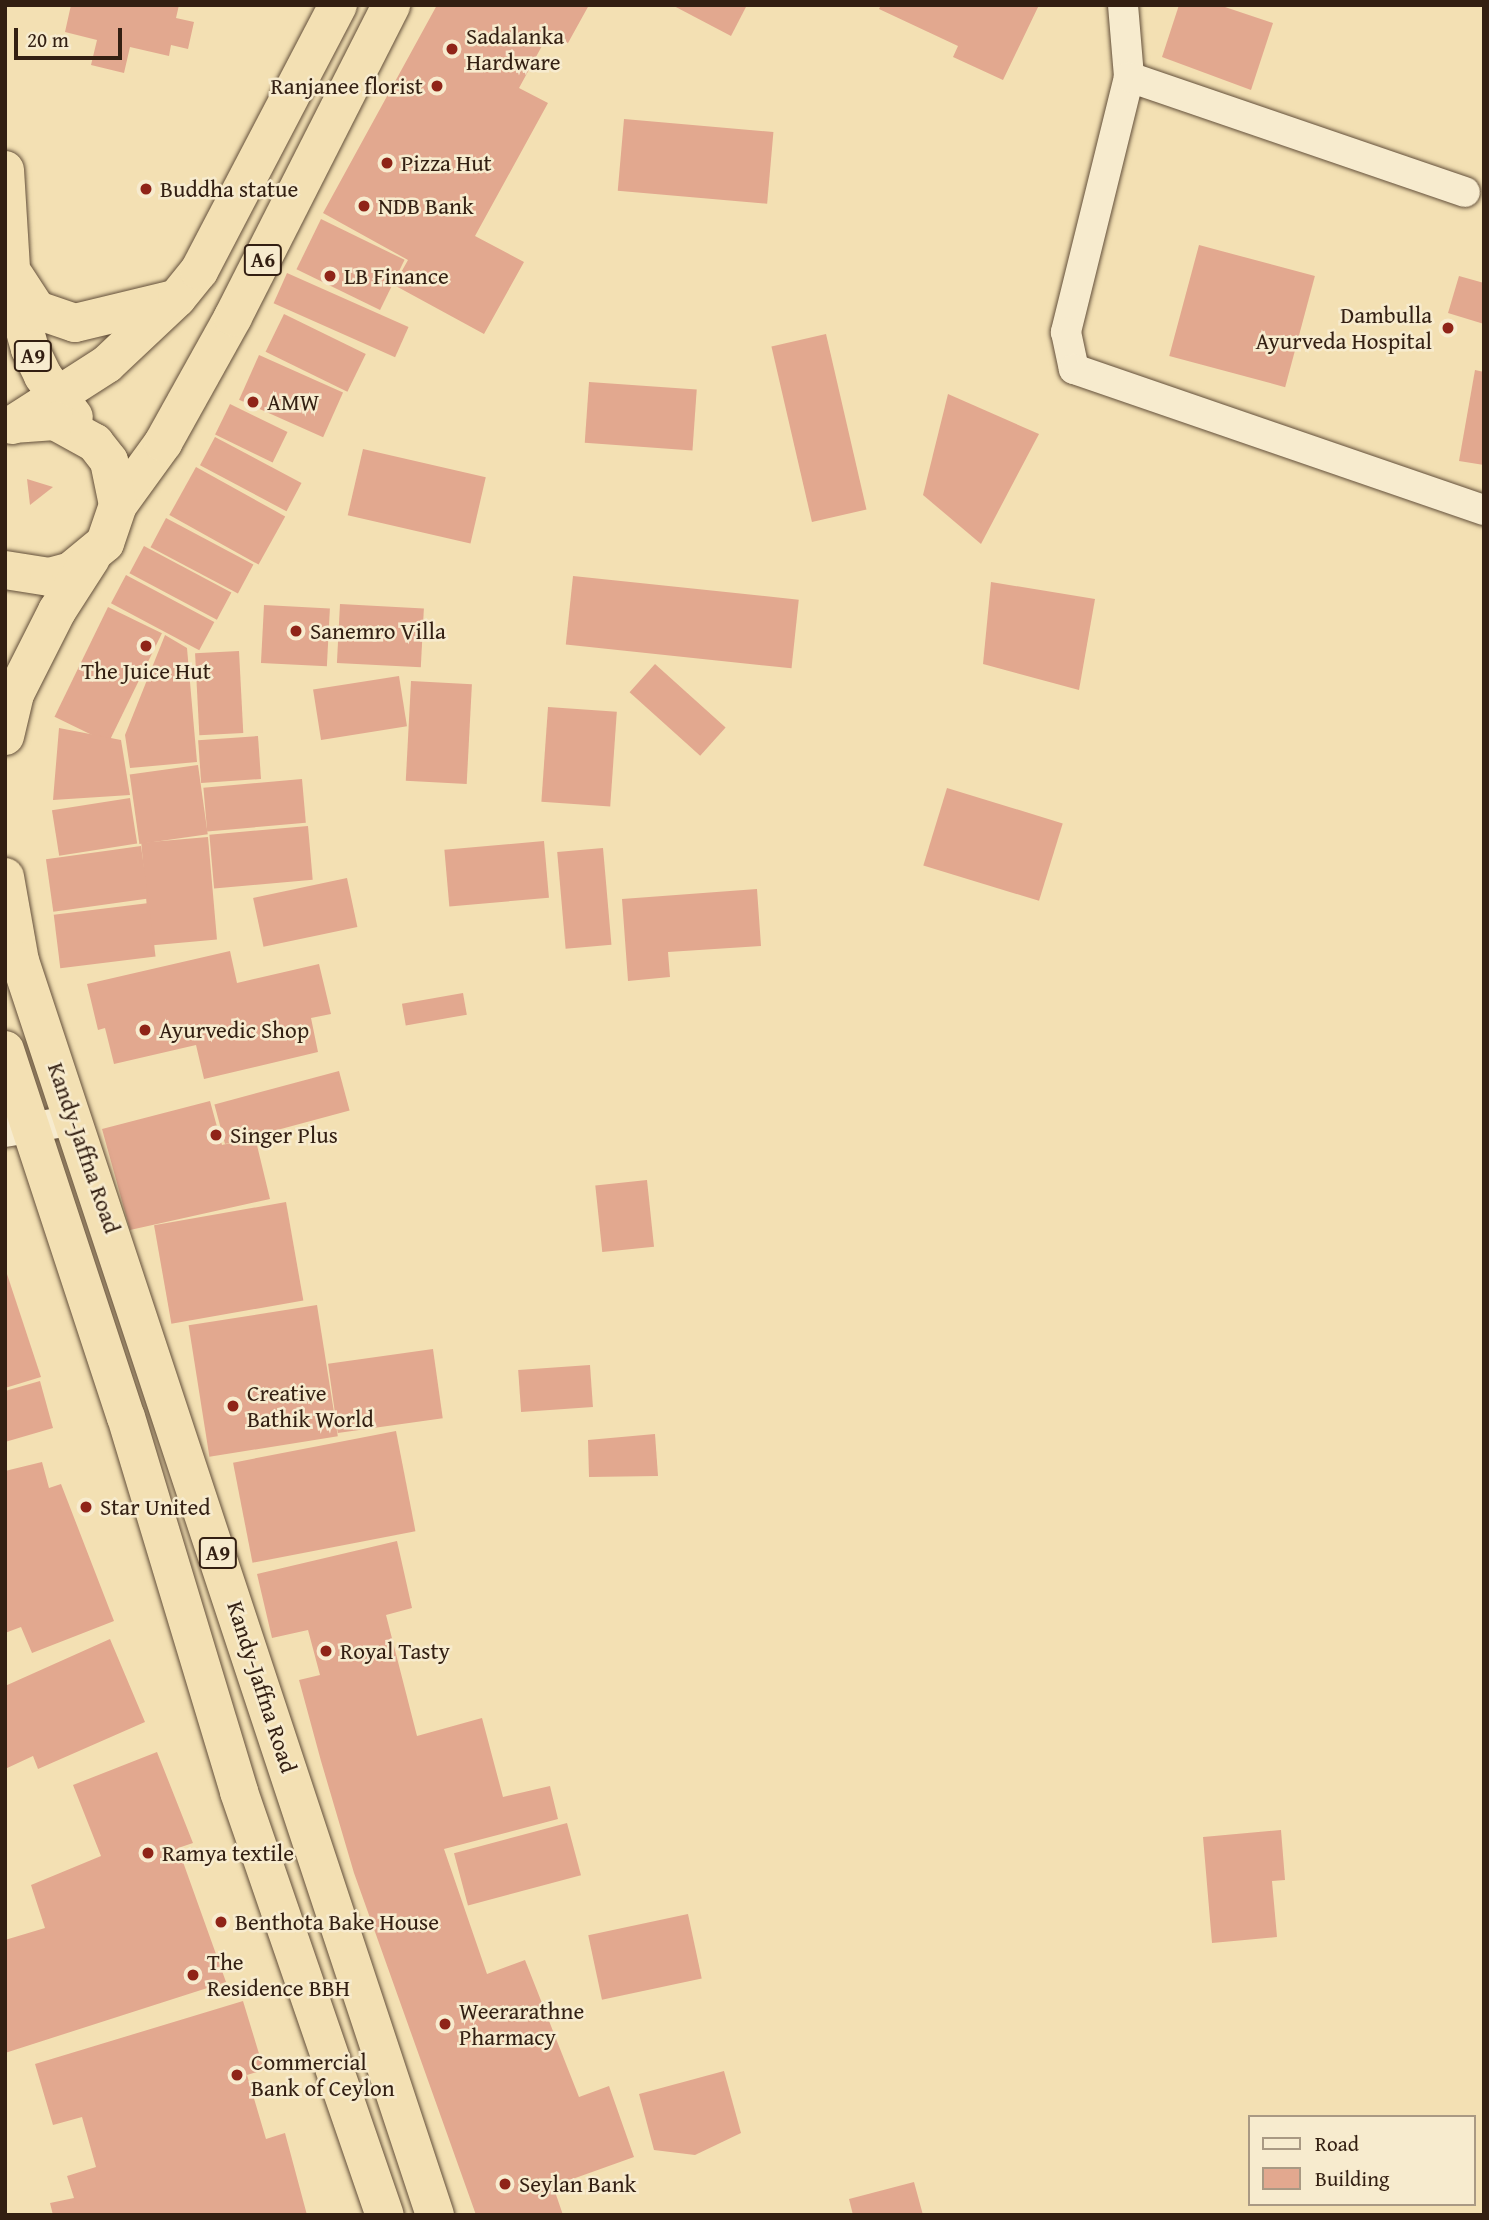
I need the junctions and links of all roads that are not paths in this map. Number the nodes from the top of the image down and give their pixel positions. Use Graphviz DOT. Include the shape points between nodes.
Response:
graph roads {
  1 [pos="338,5"];
  2 [pos="391,5"];
  3 [pos="1123,5"];
  4 [pos="1129,77"];
  5 [pos="5,170"];
  6 [pos="1465,192"];
  7 [pos="7,253"];
  8 [pos="177,298"];
  9 [pos="58,398"];
  10 [pos="9,427"];
  11 [pos="95,443"];
  12 [pos="118,505"];
  13 [pos="1484,510"];
  14 [pos="91,558"];
  15 [pos="5,569"];
  16 [pos="5,736"];
  17 [pos="5,877"];
  18 [pos="5,1051"];
  19 [pos="75,1120"];
  20 [pos="18,1128"];
  21 [pos="385,2215"];
  22 [pos="435,2215"];
  1 -- 8 [label="highway, A6" via="248,183 199,271"];
  2 -- 12 [label="highway, A6" via="233,317 163,443"];
  3 -- 4 [label="street"];
  4 -- 6 [label="street"];
  4 -- 13 [label="street" via="1066,332 1074,369"];
  5 -- 7 [label="highway, A9"];
  7 -- 8 [label="highway" via="29,303 63,321 85,323"];
  7 -- 9 [label="highway, A9" via="30,349"];
  8 -- 9 [label="highway, A6" via="107,364"];
  9 -- 10 [label="highway, A6"];
  9 -- 11 [label="highway, A9"];
  10 -- 11 [label="highway" via="55,421"];
  11 -- 12 [label="highway" via="113,472"];
  12 -- 14 [label="highway" via="105,543"];
  14 -- 15 [label="highway" via="71,571 48,577"];
  14 -- 16 [label="highway" via="57,611 15,694"];
  17 -- 19 [label="highway, Kandy-Jaffna Road / A9" via="20,961"];
  18 -- 20 [label="highway, Kandy-Jaffna Road / A9"];
  19 -- 20 [label="street"];
  19 -- 22 [label="highway, Kandy-Jaffna Road / A9"];
  20 -- 21 [label="highway, Kandy-Jaffna Road / A9" via="126,1417 239,1792"];
}
